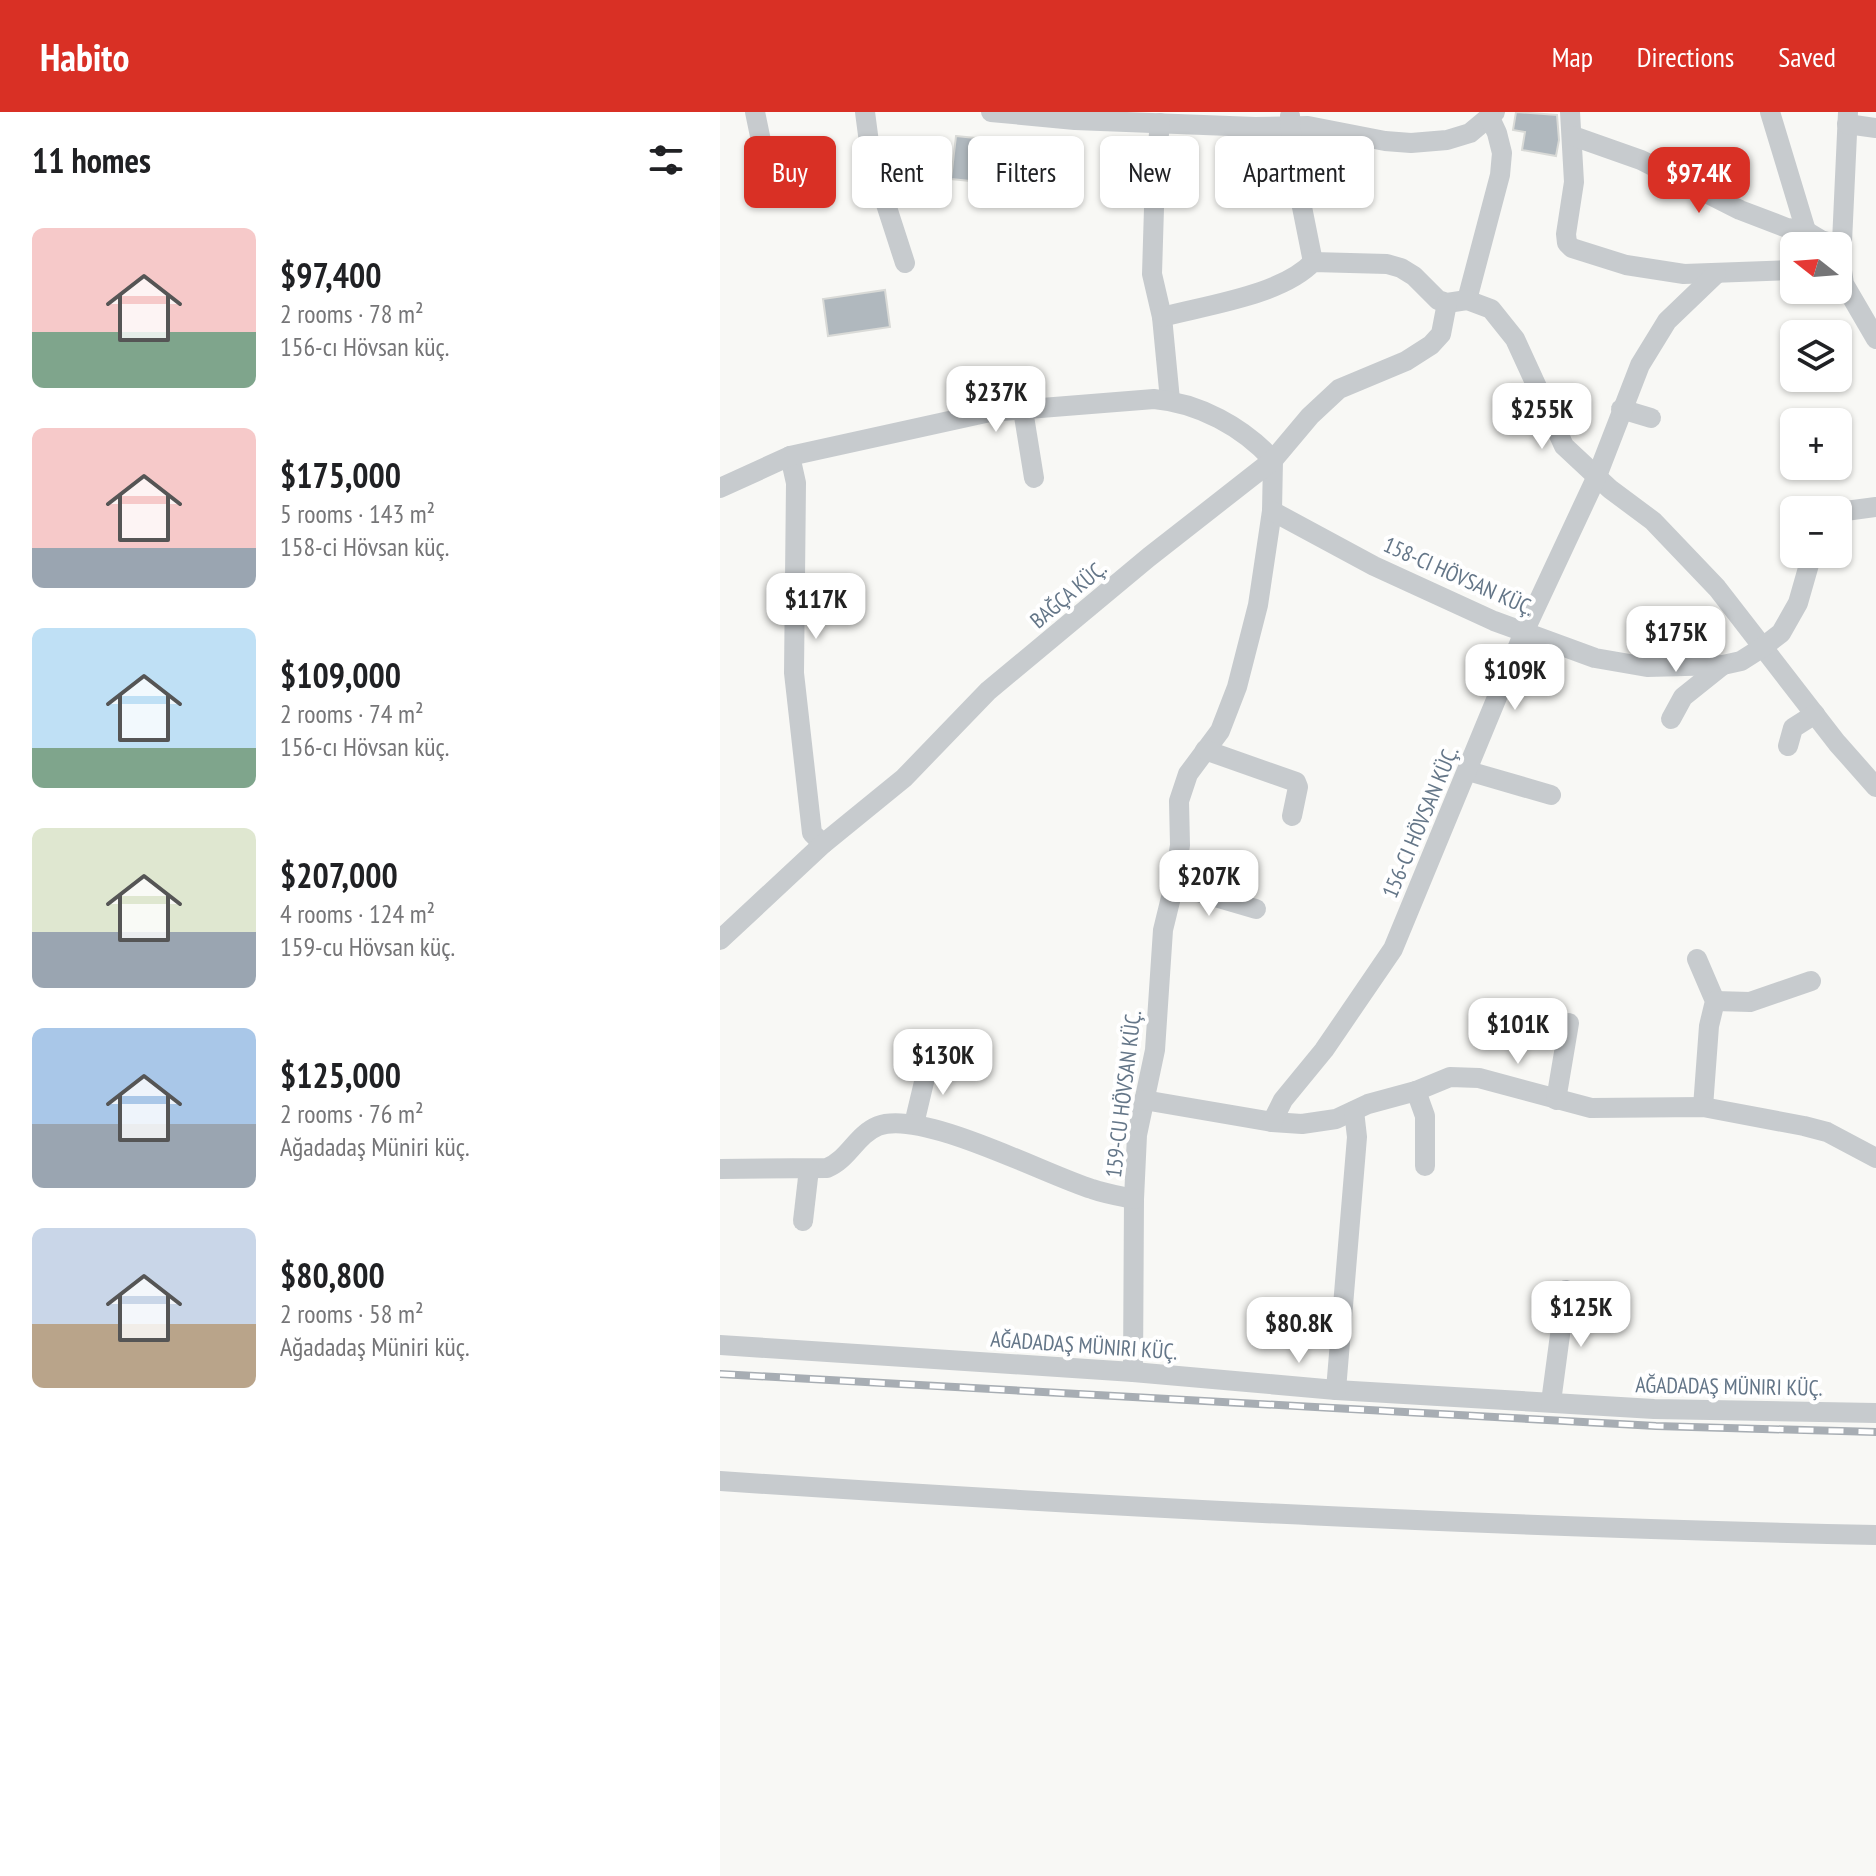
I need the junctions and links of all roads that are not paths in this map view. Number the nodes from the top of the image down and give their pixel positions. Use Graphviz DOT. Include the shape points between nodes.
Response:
graph roads {
  1 [pos="755,112"];
  2 [pos="865,112"];
  3 [pos="991,112"];
  4 [pos="1570,112"];
  5 [pos="1770,112"];
  6 [pos="1492,115"];
  7 [pos="1848,118"];
  8 [pos="1290,119"];
  9 [pos="1160,123"];
  10 [pos="1876,128"];
  11 [pos="760,136"];
  12 [pos="1573,136"];
  13 [pos="1806,231"];
  14 [pos="1841,232"];
  15 [pos="1313,262"];
  16 [pos="905,263"];
  17 [pos="1780,271"];
  18 [pos="1716,274"];
  19 [pos="1852,298"];
  20 [pos="1457,301"];
  21 [pos="1162,317"];
  22 [pos="1876,339"];
  23 [pos="1170,400"];
  24 [pos="1621,409"];
  25 [pos="1023,410"];
  26 [pos="1651,418"];
  27 [pos="790,456"];
  28 [pos="1273,460"];
  29 [pos="1597,476"];
  30 [pos="1034,478"];
  31 [pos="720,488"];
  32 [pos="1876,507"];
  33 [pos="1852,510"];
  34 [pos="1272,511"];
  35 [pos="1808,568"];
  36 [pos="1524,632"];
  37 [pos="1763,647"];
  38 [pos="1723,665"];
  39 [pos="1815,714"];
  40 [pos="1671,719"];
  41 [pos="1788,746"];
  42 [pos="1205,750"];
  43 [pos="1468,771"];
  44 [pos="1876,787"];
  45 [pos="1551,795"];
  46 [pos="1292,816"];
  47 [pos="823,844"];
  48 [pos="1174,885"];
  49 [pos="1256,909"];
  50 [pos="720,940"];
  51 [pos="1697,959"];
  52 [pos="1811,981"];
  53 [pos="1715,1001"];
  54 [pos="1569,1023"];
  55 [pos="929,1061"];
  56 [pos="1416,1091"];
  57 [pos="1144,1100"];
  58 [pos="1556,1100"];
  59 [pos="1703,1107"];
  60 [pos="1354,1111"];
  61 [pos="1272,1122"];
  62 [pos="914,1124"];
  63 [pos="1876,1158"];
  64 [pos="1425,1166"];
  65 [pos="720,1169"];
  66 [pos="809,1169"];
  67 [pos="1134,1199"];
  68 [pos="803,1221"];
  69 [pos="1566,1290"];
  70 [pos="720,1345"];
  71 [pos="1133,1372"];
  72 [pos="1336,1390"];
  73 [pos="1551,1402"];
  74 [pos="1876,1413"];
  75 [pos="720,1481"];
  76 [pos="1876,1535"];
  1 -- 11 [label="street"];
  2 -- 16 [label="street" via="871,158"];
  3 -- 9 [label="street"];
  4 -- 12 [label="street"];
  5 -- 13 [label="street"];
  6 -- 8 [label="street" via="1470,133 1411,143"];
  6 -- 20 [label="street, BAĞÇA KÜÇ." via="1502,153 1500,175"];
  7 -- 10 [label="street"];
  7 -- 14 [label="street"];
  8 -- 9 [label="street"];
  8 -- 15 [label="street"];
  9 -- 21 [label="street" via="1152,274"];
  12 -- 13 [label="street" via="1641,160 1740,210"];
  12 -- 18 [label="street" via="1573,199 1566,234 1572,248 1626,265"];
  15 -- 20 [label="street" via="1387,264 1401,268 1438,300"];
  15 -- 21 [label="street" via="1280,285"];
  17 -- 18 [label="street"];
  18 -- 24 [label="street" via="1667,321"];
  19 -- 22 [label="street"];
  20 -- 28 [label="street, BAĞÇA KÜÇ." via="1431,345 1339,389"];
  20 -- 29 [label="street" via="1491,309 1515,339 1564,446"];
  21 -- 23 [label="street"];
  23 -- 25 [label="street"];
  23 -- 28 [label="street" via="1215,416"];
  24 -- 26 [label="street"];
  24 -- 29 [label="street"];
  25 -- 27 [label="street" via="990,412"];
  25 -- 30 [label="street"];
  27 -- 31 [label="street"];
  27 -- 47 [label="street" via="796,483 794,673 808,810 812,833"];
  28 -- 34 [label="street, 159-CU HÖVSAN KÜÇ."];
  28 -- 47 [label="street, BAĞÇA KÜÇ." via="988,691 904,778"];
  29 -- 36 [label="street"];
  29 -- 37 [label="street" via="1653,521 1717,588"];
  32 -- 33 [label="street"];
  34 -- 36 [label="street, 158-CI HÖVSAN KÜÇ." via="1374,566"];
  34 -- 42 [label="street, 159-CU HÖVSAN KÜÇ." via="1258,605 1237,687 1220,731"];
  35 -- 37 [label="street, 158-CI HÖVSAN KÜÇ." via="1798,603 1781,633"];
  36 -- 38 [label="street, 158-CI HÖVSAN KÜÇ." via="1615,662 1647,667"];
  36 -- 43 [label="street"];
  37 -- 38 [label="street, 158-CI HÖVSAN KÜÇ."];
  37 -- 39 [label="street"];
  38 -- 40 [label="street" via="1683,697"];
  39 -- 41 [label="street" via="1793,728"];
  39 -- 44 [label="street"];
  42 -- 46 [label="street" via="1296,782"];
  42 -- 48 [label="street, 159-CU HÖVSAN KÜÇ." via="1188,774 1179,801"];
  43 -- 45 [label="street"];
  43 -- 61 [label="street" via="1393,949"];
  47 -- 50 [label="street, BAĞÇA KÜÇ."];
  48 -- 49 [label="street"];
  48 -- 57 [label="street, 159-CU HÖVSAN KÜÇ." via="1163,930 1158,1027"];
  51 -- 53 [label="street"];
  52 -- 53 [label="street" via="1750,1002"];
  53 -- 59 [label="street"];
  54 -- 58 [label="street"];
  55 -- 62 [label="street"];
  56 -- 58 [label="street" via="1463,1076"];
  56 -- 60 [label="street"];
  56 -- 64 [label="street" via="1425,1116"];
  57 -- 61 [label="street"];
  57 -- 67 [label="street, 159-CU HÖVSAN KÜÇ."];
  58 -- 59 [label="street" via="1591,1108"];
  59 -- 63 [label="street" via="1827,1132"];
  60 -- 61 [label="street" via="1302,1124"];
  60 -- 72 [label="street" via="1357,1137"];
  62 -- 66 [label="street" via="881,1125 866,1132 839,1163"];
  62 -- 67 [label="street" via="1017,1157 1090,1189"];
  65 -- 66 [label="street"];
  66 -- 68 [label="street"];
  67 -- 71 [label="street, 159-CU HÖVSAN KÜÇ."];
  69 -- 73 [label="street"];
  70 -- 71 [label="street, AĞADADAŞ MÜNIRI KÜÇ."];
  71 -- 72 [label="street, AĞADADAŞ MÜNIRI KÜÇ."];
  72 -- 73 [label="street, AĞADADAŞ MÜNIRI KÜÇ."];
  73 -- 74 [label="street, AĞADADAŞ MÜNIRI KÜÇ."];
  75 -- 76 [label="street" via="1310,1515"];
}
